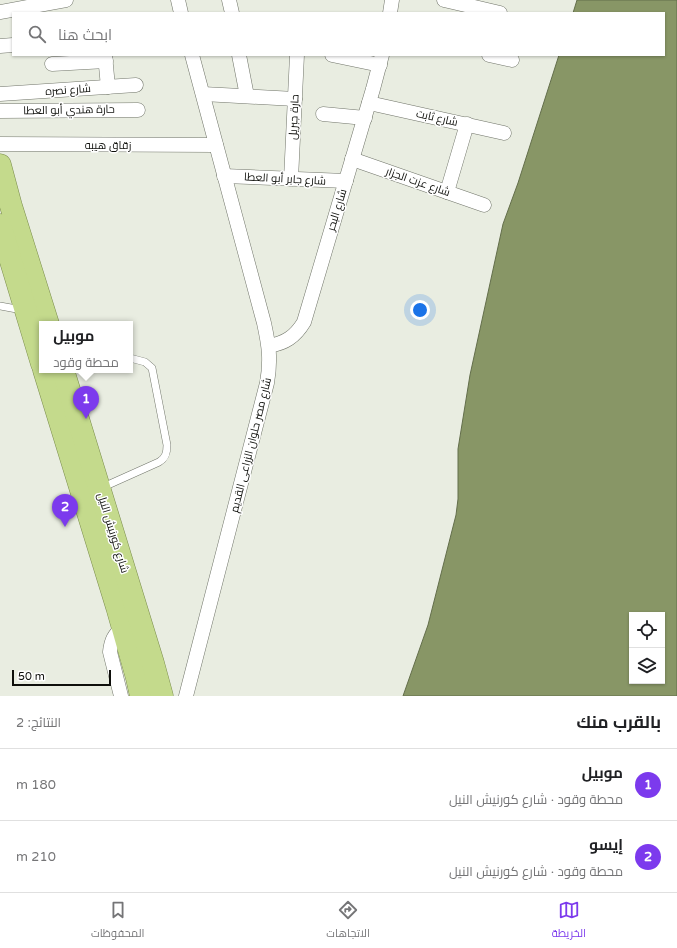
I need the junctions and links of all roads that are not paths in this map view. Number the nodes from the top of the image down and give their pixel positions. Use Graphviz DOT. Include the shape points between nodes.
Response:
graph roads {
  1 [pos="66,0"];
  2 [pos="178,0"];
  3 [pos="229,0"];
  4 [pos="392,0"];
  5 [pos="444,0"];
  6 [pos="0,12"];
  7 [pos="181,12"];
  8 [pos="232,12"];
  9 [pos="390,12"];
  10 [pos="496,12"];
  11 [pos="12,45"];
  12 [pos="0,46"];
  13 [pos="192,56"];
  14 [pos="239,56"];
  15 [pos="297,56"];
  16 [pos="342,56"];
  17 [pos="494,56"];
  18 [pos="106,58"];
  19 [pos="381,60"];
  20 [pos="512,60"];
  21 [pos="52,64"];
  22 [pos="136,85"];
  23 [pos="108,87"];
  24 [pos="0,94"];
  25 [pos="203,94"];
  26 [pos="246,96"];
  27 [pos="295,99"];
  28 [pos="369,103"];
  29 [pos="138,110"];
  30 [pos="0,111"];
  31 [pos="323,114"];
  32 [pos="365,118"];
  33 [pos="467,124"];
  34 [pos="504,132"];
  35 [pos="0,144"];
  36 [pos="216,145"];
  37 [pos="352,159"];
  38 [pos="0,165"];
  39 [pos="224,176"];
  40 [pos="291,179"];
  41 [pos="346,181"];
  42 [pos="447,192"];
  43 [pos="484,205"];
  44 [pos="0,224"];
  45 [pos="0,306"];
  46 [pos="26,311"];
  47 [pos="47,321"];
  48 [pos="269,346"];
  49 [pos="39,354"];
  50 [pos="133,359"];
  51 [pos="45,373"];
  52 [pos="63,373"];
  53 [pos="99,489"];
  54 [pos="123,628"];
  55 [pos="121,696"];
  56 [pos="141,696"];
  57 [pos="162,696"];
  58 [pos="186,696"];
  1 -- 6 [label="street"];
  2 -- 7 [label="street"];
  3 -- 8 [label="street"];
  4 -- 9 [label="street"];
  5 -- 10 [label="street"];
  11 -- 12 [label="street"];
  13 -- 25 [label="street, شارع مصر حلوان الزراعى القديم"];
  14 -- 26 [label="street"];
  15 -- 27 [label="street, حارة جبريل"];
  16 -- 19 [label="street"];
  17 -- 20 [label="street"];
  18 -- 21 [label="street"];
  18 -- 23 [label="street"];
  19 -- 28 [label="street, شارع البحر"];
  22 -- 23 [label="street, شارع نصره"];
  23 -- 24 [label="street, شارع نصره"];
  25 -- 26 [label="street"];
  25 -- 36 [label="street, شارع مصر حلوان الزراعى القديم"];
  26 -- 27 [label="street"];
  27 -- 40 [label="street, حارة جبريل"];
  28 -- 32 [label="street, شارع البحر"];
  28 -- 33 [label="street, شارع ثابت"];
  29 -- 30 [label="street, حارة هندي أبو العطا"];
  31 -- 32 [label="street"];
  32 -- 37 [label="street, شارع البحر"];
  33 -- 34 [label="street, شارع ثابت"];
  33 -- 42 [label="street"];
  35 -- 36 [label="street, زقاق هيبه"];
  36 -- 39 [label="street, شارع مصر حلوان الزراعى القديم"];
  37 -- 41 [label="street, شارع البحر"];
  37 -- 42 [label="street, شارع عزت الجزار"];
  38 -- 47 [label="highway"];
  39 -- 40 [label="street, شارع جابر أبو العطا"];
  39 -- 48 [label="street, شارع مصر حلوان الزراعى القديم"];
  40 -- 41 [label="street, شارع جابر أبو العطا"];
  41 -- 48 [label="street, شارع البحر" via="304,322 286,342"];
  42 -- 43 [label="street, شارع عزت الجزار"];
  44 -- 46 [label="highway"];
  45 -- 46 [label="lane"];
  46 -- 49 [label="highway"];
  48 -- 58 [label="street, شارع مصر حلوان الزراعى القديم" via="270,365 267,383"];
  50 -- 53 [label="lane" via="145,362 152,368 167,453 159,462"];
  51 -- 54 [label="highway, شارع كورنيش النيل"];
  52 -- 53 [label="highway, شارع كورنيش النيل"];
  53 -- 57 [label="highway, شارع كورنيش النيل"];
  54 -- 55 [label="street" via="114,636 110,652"];
  54 -- 56 [label="highway, شارع كورنيش النيل"];
}
